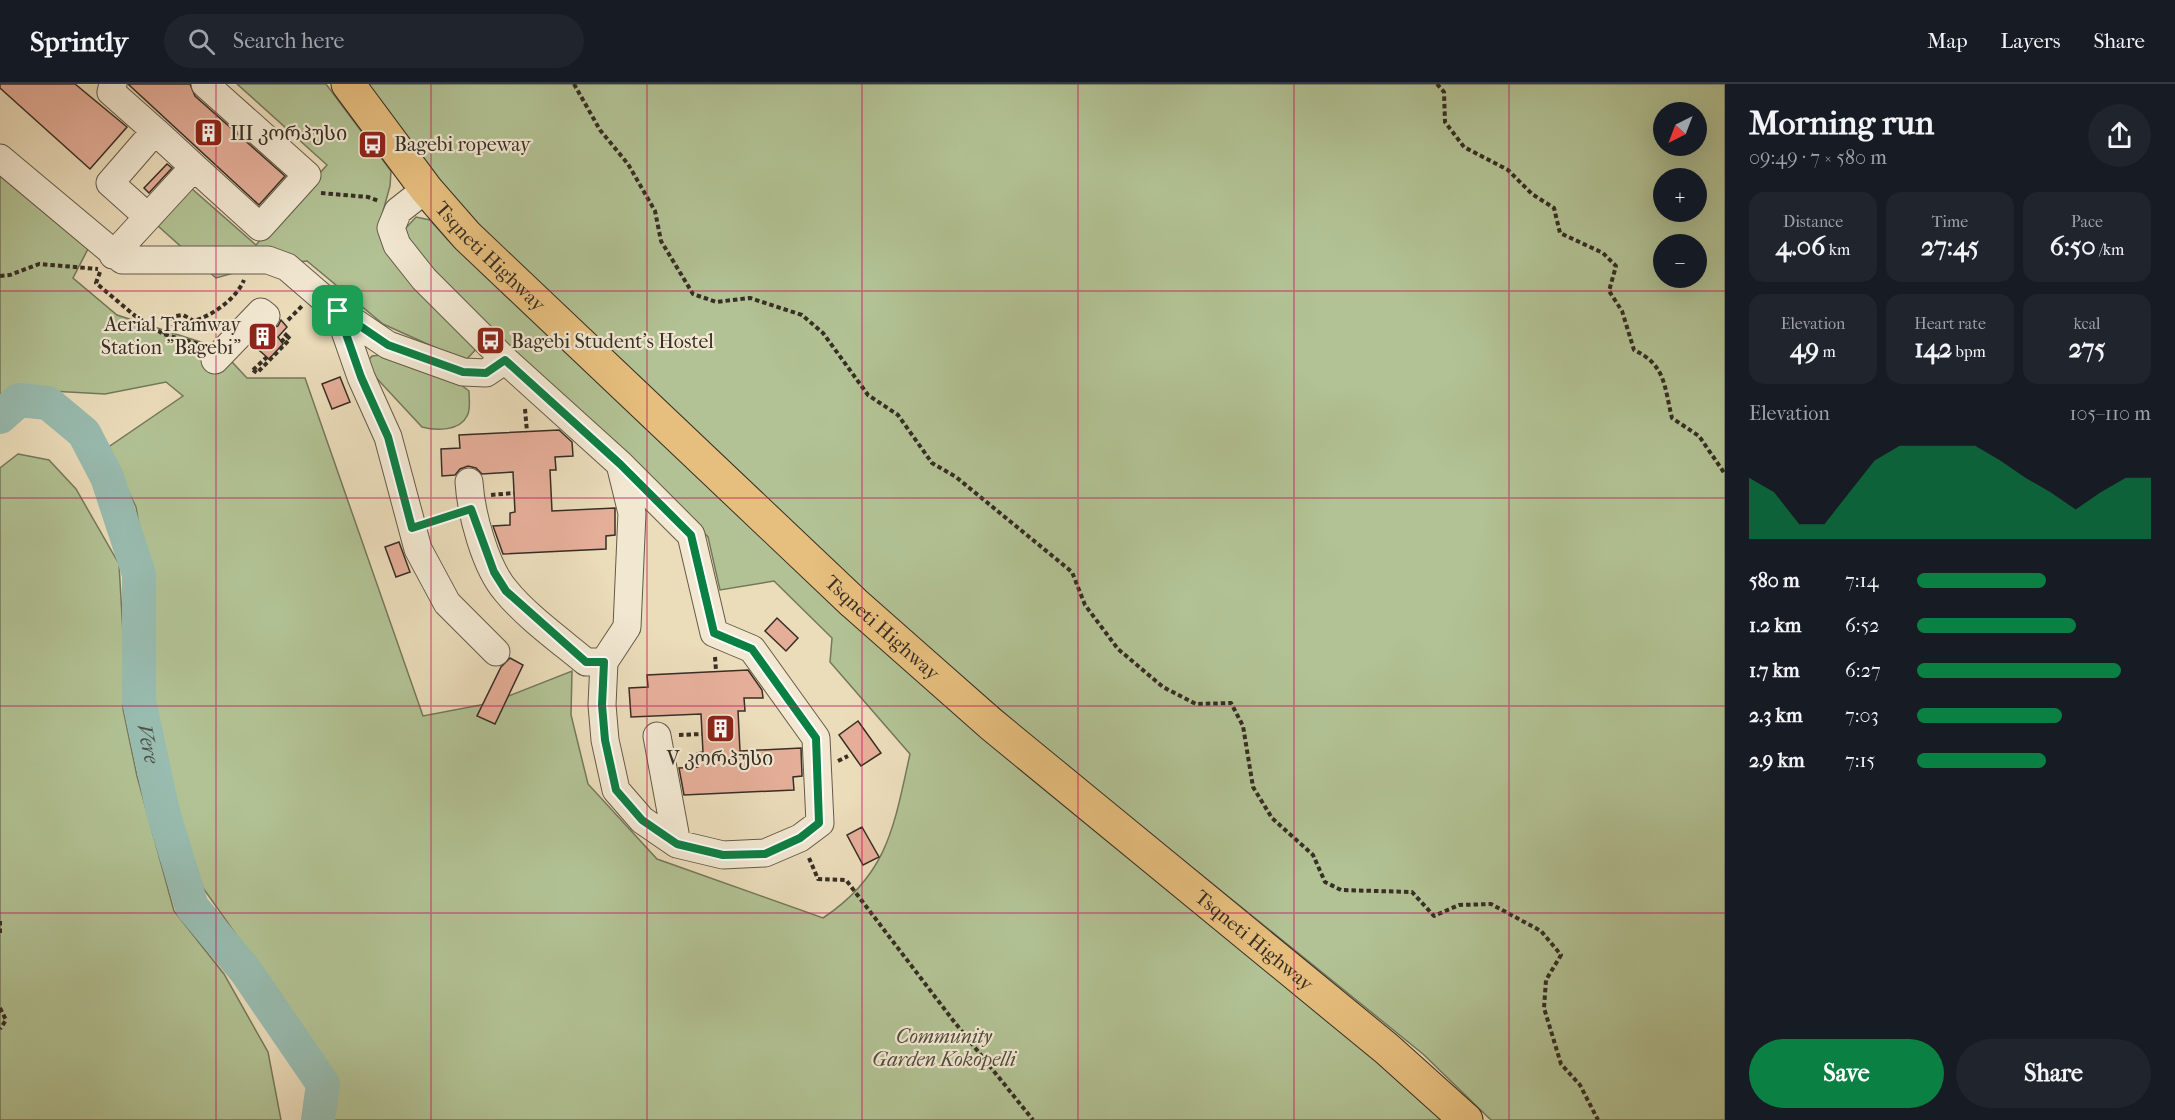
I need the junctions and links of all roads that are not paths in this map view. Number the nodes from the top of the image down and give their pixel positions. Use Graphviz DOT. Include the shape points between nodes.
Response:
graph roads {
  1 [pos="113,84"];
  2 [pos="205,84"];
  3 [pos="348,84"];
  4 [pos="155,131"];
  5 [pos="0,158"];
  6 [pos="194,167"];
  7 [pos="426,189"];
  8 [pos="148,217"];
  9 [pos="113,255"];
  10 [pos="338,311"];
  11 [pos="281,324"];
  12 [pos="218,354"];
  13 [pos="505,360"];
  14 [pos="620,464"];
  15 [pos="476,495"];
  16 [pos="496,652"];
  17 [pos="604,662"];
  18 [pos="666,736"];
  19 [pos="677,844"];
  20 [pos="1466,1120"];
  1 -- 4 [label="street" via="111,92"];
  2 -- 6 [label="street" via="307,175 260,227"];
  3 -- 7 [label="main road, Tsqneti Highway"];
  4 -- 6 [label="street"];
  4 -- 8 [label="street" via="110,183"];
  5 -- 9 [label="street"];
  6 -- 8 [label="street"];
  7 -- 13 [label="street" via="398,211 391,228 397,245 424,279"];
  7 -- 20 [label="main road, Tsqneti Highway" via="491,260 854,603 991,724 1387,1049"];
  8 -- 9 [label="street"];
  9 -- 10 [label="street" via="129,262 268,260 287,267"];
  10 -- 13 [label="street" via="388,345 463,372 486,373"];
  10 -- 16 [label="street" via="388,437 418,549 447,603"];
  11 -- 12 [label="street" via="261,312"];
  13 -- 14 [label="street"];
  14 -- 17 [label="street" via="632,513 627,627"];
  14 -- 19 [label="street" via="691,535 714,633 752,649 816,738 819,823 800,838 765,854 723,855"];
  15 -- 17 [label="street" via="494,572 506,591 586,662"];
  17 -- 19 [label="street" via="605,740 616,790 642,820"];
  18 -- 19 [label="street"];
}
